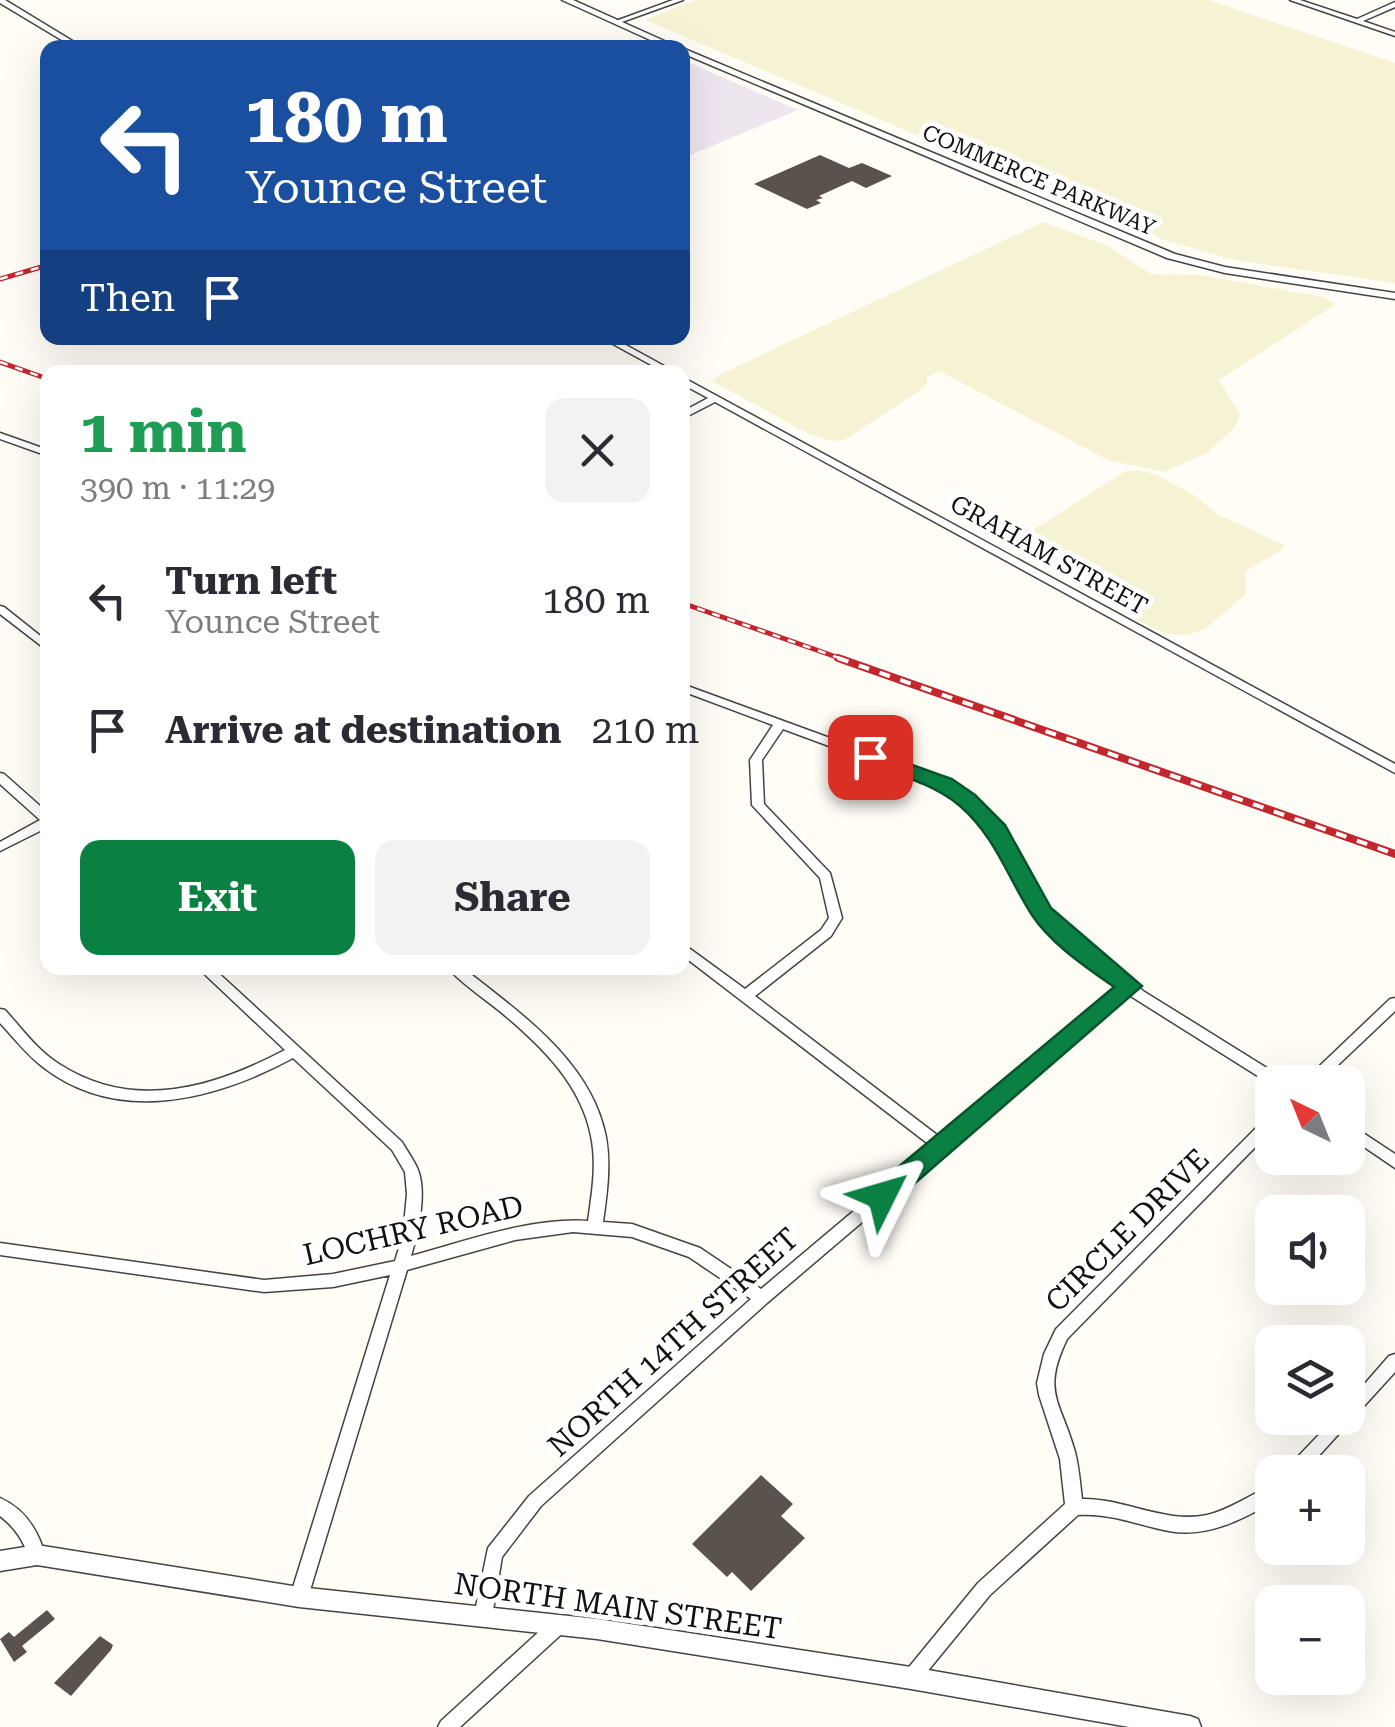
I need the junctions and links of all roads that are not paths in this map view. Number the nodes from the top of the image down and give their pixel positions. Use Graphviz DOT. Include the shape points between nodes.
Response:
graph roads {
  1 [pos="566,0"];
  2 [pos="680,0"];
  3 [pos="1294,0"];
  4 [pos="0,3"];
  5 [pos="1395,4"];
  6 [pos="617,22"];
  7 [pos="1358,22"];
  8 [pos="1395,34"];
  9 [pos="68,40"];
  10 [pos="658,40"];
  11 [pos="690,54"];
  12 [pos="1395,296"];
  13 [pos="620,345"];
  14 [pos="657,365"];
  15 [pos="690,384"];
  16 [pos="716,398"];
  17 [pos="690,412"];
  18 [pos="0,436"];
  19 [pos="40,450"];
  20 [pos="0,608"];
  21 [pos="40,641"];
  22 [pos="690,690"];
  23 [pos="780,724"];
  24 [pos="1395,769"];
  25 [pos="0,776"];
  26 [pos="40,814"];
  27 [pos="40,825"];
  28 [pos="0,847"];
  29 [pos="690,954"];
  30 [pos="214,975"];
  31 [pos="464,975"];
  32 [pos="1130,986"];
  33 [pos="746,996"];
  34 [pos="1395,1002"];
  35 [pos="0,1014"];
  36 [pos="295,1051"];
  37 [pos="1330,1065"];
  38 [pos="1255,1067"];
  39 [pos="1255,1139"];
  40 [pos="1365,1141"];
  41 [pos="941,1146"];
  42 [pos="1395,1162"];
  43 [pos="594,1226"];
  44 [pos="0,1249"];
  45 [pos="399,1264"];
  46 [pos="762,1298"];
  47 [pos="1395,1361"];
  48 [pos="1365,1395"];
  49 [pos="1328,1435"];
  50 [pos="1310,1455"];
  51 [pos="1255,1502"];
  52 [pos="0,1506"];
  53 [pos="1074,1508"];
  54 [pos="37,1554"];
  55 [pos="0,1561"];
  56 [pos="298,1597"];
  57 [pos="483,1616"];
  58 [pos="560,1624"];
  59 [pos="911,1678"];
  60 [pos="1163,1725"];
  61 [pos="447,1727"];
  62 [pos="1190,1727"];
  1 -- 6 [label="street, COMMERCE PARKWAY"];
  2 -- 6 [label="street"];
  3 -- 7 [label="street"];
  4 -- 9 [label="street"];
  5 -- 7 [label="street"];
  6 -- 10 [label="street, COMMERCE PARKWAY"];
  7 -- 8 [label="street"];
  11 -- 12 [label="street, COMMERCE PARKWAY" via="1171,256"];
  13 -- 14 [label="street"];
  15 -- 16 [label="street, GRAHAM STREET"];
  16 -- 17 [label="street"];
  16 -- 24 [label="street, GRAHAM STREET"];
  18 -- 19 [label="street"];
  20 -- 21 [label="street"];
  22 -- 23 [label="street"];
  23 -- 32 [label="street" via="944,784 967,800 997,830 1042,913"];
  23 -- 33 [label="street" via="756,760 758,805 826,876 836,918"];
  25 -- 26 [label="street"];
  27 -- 28 [label="street"];
  29 -- 33 [label="street"];
  30 -- 36 [label="street"];
  31 -- 43 [label="street" via="554,1050 580,1083 600,1144"];
  32 -- 38 [label="street"];
  32 -- 41 [label="street, NORTH 14TH STREET"];
  33 -- 41 [label="street"];
  34 -- 37 [label="street"];
  35 -- 36 [label="street" via="56,1070 118,1094 174,1096 227,1084"];
  36 -- 45 [label="street" via="406,1159 414,1194"];
  39 -- 53 [label="street, CIRCLE DRIVE" via="1062,1334 1044,1367 1050,1410 1068,1453"];
  40 -- 42 [label="street"];
  41 -- 46 [label="street, NORTH 14TH STREET"];
  43 -- 45 [label="street, LOCHRY ROAD" via="513,1233"];
  43 -- 46 [label="street, LOCHRY ROAD" via="657,1236 695,1252"];
  44 -- 45 [label="street, LOCHRY ROAD" via="264,1286 369,1275"];
  45 -- 56 [label="street"];
  46 -- 57 [label="street, NORTH 14TH STREET" via="535,1501 494,1554"];
  47 -- 48 [label="street"];
  49 -- 50 [label="street"];
  51 -- 53 [label="street" via="1188,1525 1122,1507"];
  52 -- 54 [label="street" via="22,1522"];
  53 -- 59 [label="street" via="984,1589"];
  54 -- 55 [label="street, NORTH MAIN STREET"];
  54 -- 56 [label="street, NORTH MAIN STREET"];
  56 -- 57 [label="street, NORTH MAIN STREET"];
  57 -- 58 [label="street, NORTH MAIN STREET"];
  58 -- 59 [label="street, NORTH MAIN STREET"];
  58 -- 61 [label="street"];
  59 -- 60 [label="street, NORTH MAIN STREET"];
  60 -- 62 [label="street, NORTH MAIN STREET"];
}
